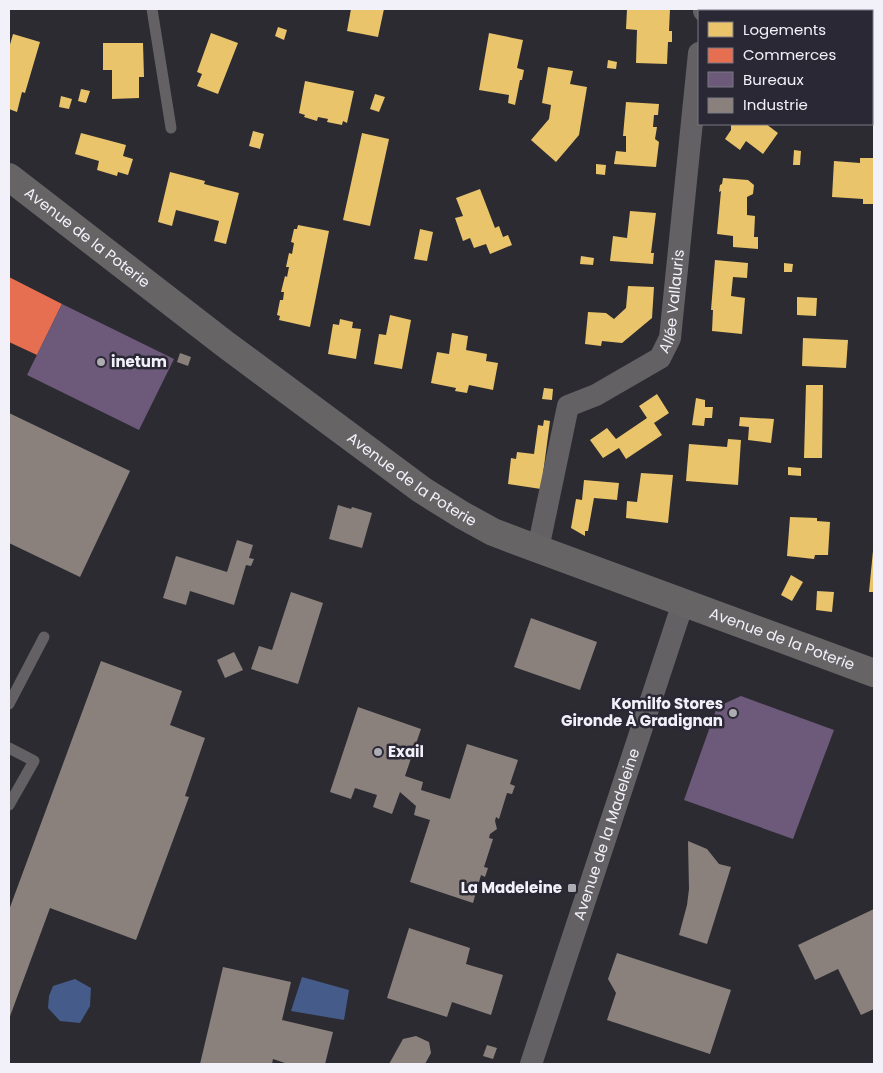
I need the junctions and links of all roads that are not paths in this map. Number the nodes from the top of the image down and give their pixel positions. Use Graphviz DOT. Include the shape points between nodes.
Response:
graph roads {
  1 [pos="152,9"];
  2 [pos="698,63"];
  3 [pos="172,128"];
  4 [pos="9,177"];
  5 [pos="538,549"];
  6 [pos="683,603"];
  7 [pos="44,637"];
  8 [pos="874,673"];
  9 [pos="9,704"];
  10 [pos="9,748"];
  11 [pos="9,804"];
  12 [pos="531,1064"];
  1 -- 3 [label="lane"];
  2 -- 5 [label="street, Allée Vallauris" via="670,338 660,358 596,395 568,406"];
  4 -- 5 [label="street, Avenue de la Poterie" via="225,344 422,490 493,532"];
  5 -- 6 [label="street, Avenue de la Poterie"];
  6 -- 8 [label="street, Avenue de la Poterie"];
  6 -- 12 [label="street, Avenue de la Madeleine"];
  7 -- 9 [label="lane"];
  10 -- 11 [label="lane" via="34,761"];
}
